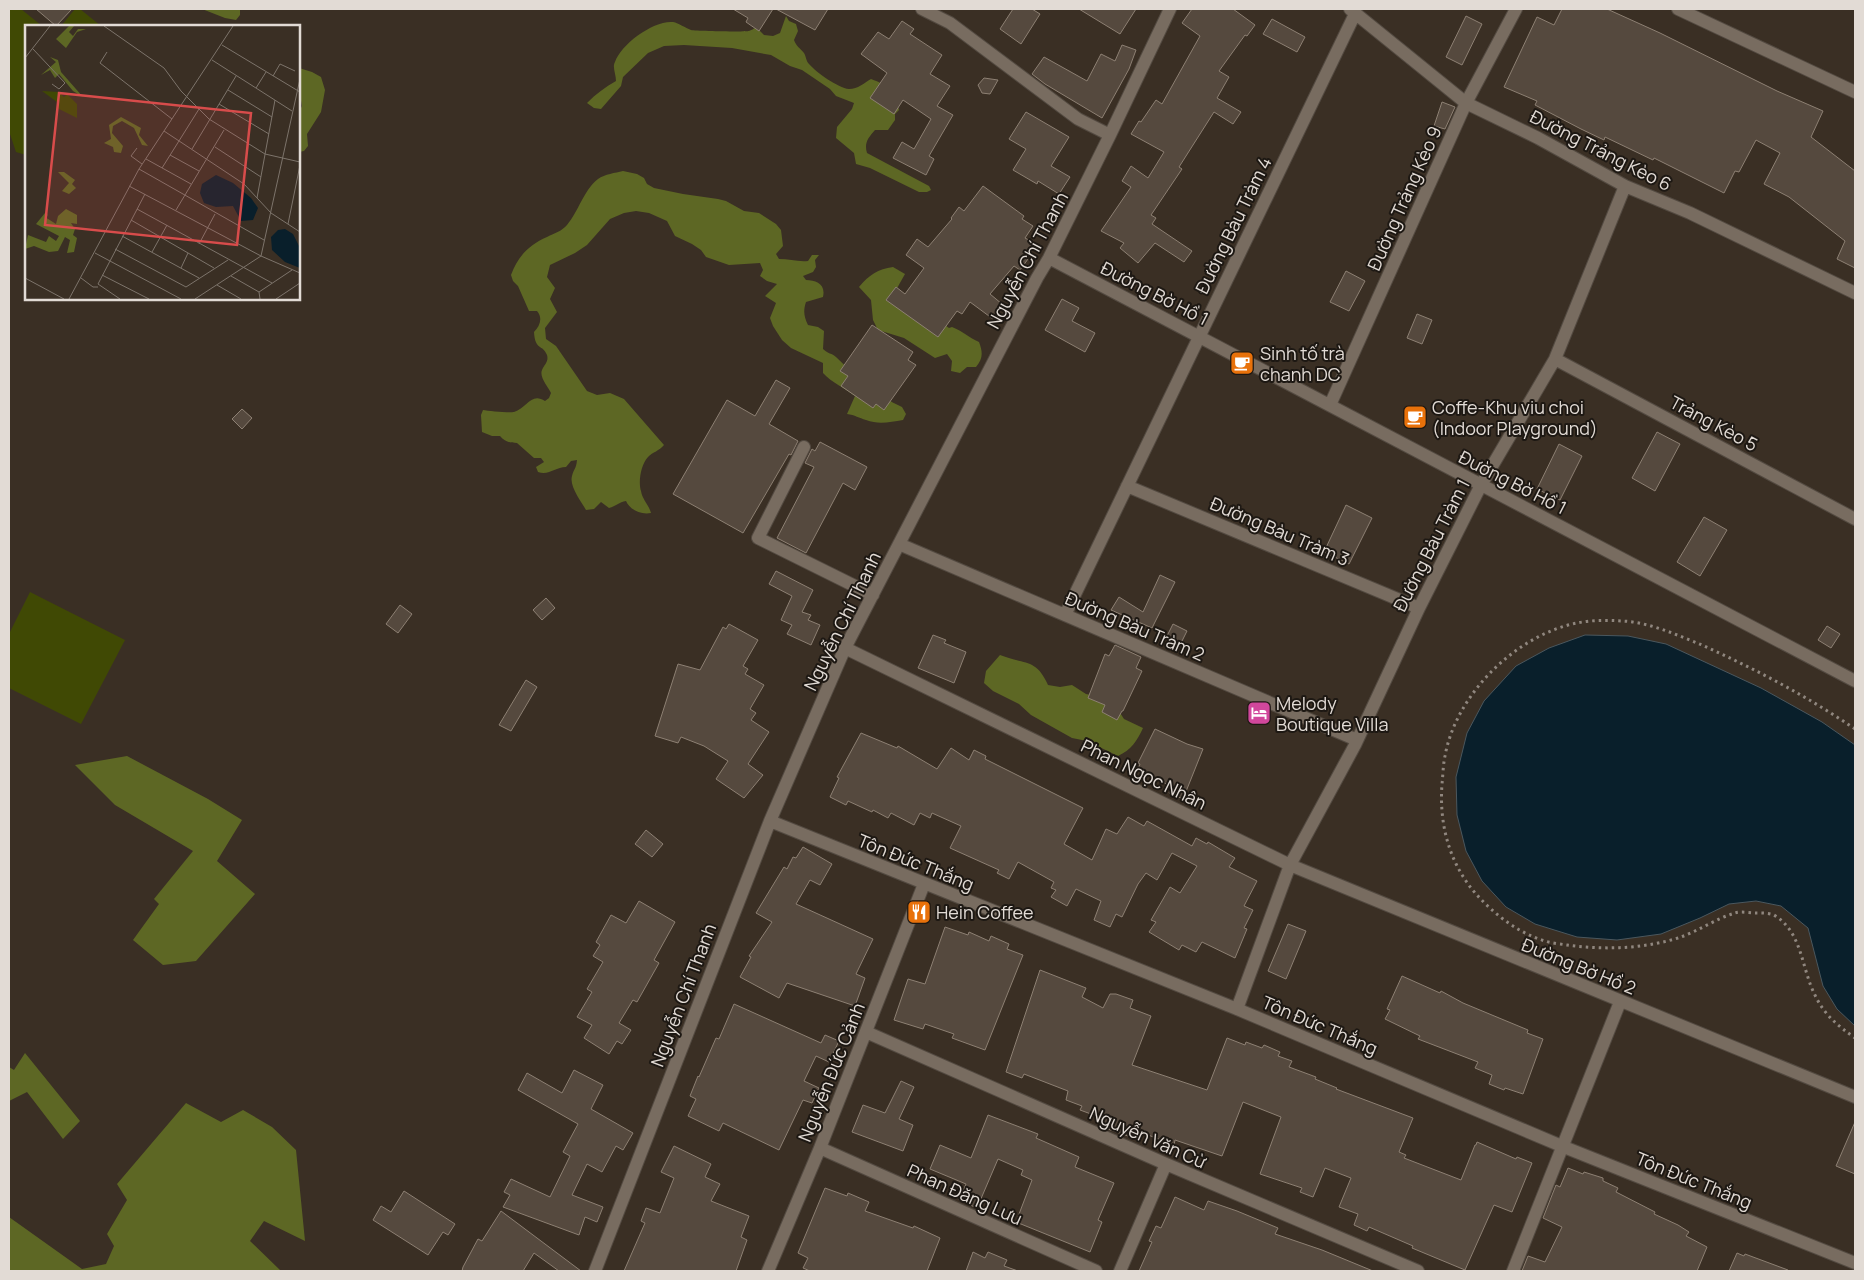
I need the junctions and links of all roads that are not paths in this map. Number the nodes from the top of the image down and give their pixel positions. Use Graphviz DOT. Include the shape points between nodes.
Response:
graph roads {
  1 [pos="922,9"];
  2 [pos="1170,9"];
  3 [pos="1516,9"];
  4 [pos="1678,9"];
  5 [pos="1352,11"];
  6 [pos="1855,92"];
  7 [pos="1466,103"];
  8 [pos="1110,135"];
  9 [pos="1625,186"];
  10 [pos="1049,258"];
  11 [pos="1855,293"];
  12 [pos="1199,336"];
  13 [pos="1555,359"];
  14 [pos="1330,405"];
  15 [pos="804,446"];
  16 [pos="1481,485"];
  17 [pos="1127,486"];
  18 [pos="1855,519"];
  19 [pos="899,544"];
  20 [pos="873,595"];
  21 [pos="1419,608"];
  22 [pos="1065,615"];
  23 [pos="845,648"];
  24 [pos="1855,681"];
  25 [pos="1357,740"];
  26 [pos="770,821"];
  27 [pos="1290,865"];
  28 [pos="924,884"];
  29 [pos="1620,1002"];
  30 [pos="1237,1009"];
  31 [pos="866,1032"];
  32 [pos="1855,1097"];
  33 [pos="1564,1147"];
  34 [pos="820,1148"];
  35 [pos="1166,1164"];
  36 [pos="1855,1263"];
  37 [pos="595,1271"];
  38 [pos="768,1271"];
  39 [pos="1096,1271"];
  40 [pos="1120,1271"];
  41 [pos="1418,1271"];
  42 [pos="1513,1271"];
  1 -- 8 [label="street" via="950,23 1078,119"];
  2 -- 8 [label="street, Nguyễn Chí Thanh"];
  3 -- 7 [label="street, Đường Trảng Kèo 9"];
  4 -- 6 [label="street"];
  5 -- 7 [label="street, Đường Trảng Kèo 6"];
  5 -- 12 [label="street, Đường Bàu Tràm 4"];
  7 -- 9 [label="street, Đường Trảng Kèo 6"];
  7 -- 14 [label="street, Đường Trảng Kèo 9"];
  8 -- 10 [label="street, Nguyễn Chí Thanh"];
  9 -- 11 [label="street, Đường Trảng Kèo 6" via="1690,213"];
  9 -- 13 [label="street, Đường Bàu Tràm 1"];
  10 -- 12 [label="street, Đường Bờ Hồ 1"];
  10 -- 19 [label="street, Nguyễn Chí Thanh"];
  12 -- 14 [label="street, Đường Bờ Hồ 1"];
  12 -- 17 [label="street, Đường Bàu Tràm 4"];
  13 -- 16 [label="street, Đường Bàu Tràm 1"];
  13 -- 18 [label="street, Trảng Kèo 5"];
  14 -- 16 [label="street, Đường Bờ Hồ 1"];
  15 -- 20 [label="street" via="758,538"];
  16 -- 21 [label="street, Đường Bàu Tràm 1"];
  16 -- 24 [label="street, Đường Bờ Hồ 1"];
  17 -- 21 [label="street, Đường Bàu Tràm 3"];
  17 -- 22 [label="street, Đường Bàu Tràm 4"];
  19 -- 20 [label="street, Nguyễn Chí Thanh"];
  19 -- 22 [label="street, Đường Bàu Tràm 2"];
  20 -- 23 [label="street, Nguyễn Chí Thanh"];
  21 -- 25 [label="street, Đường Bàu Tràm 1"];
  22 -- 25 [label="street, Đường Bàu Tràm 2"];
  23 -- 26 [label="street, Nguyễn Chí Thanh"];
  23 -- 27 [label="street, Phan Ngọc Nhân"];
  25 -- 27 [label="street, Đường Bàu Tràm 1"];
  26 -- 28 [label="street, Tôn Đức Thắng"];
  26 -- 37 [label="street, Nguyễn Chí Thanh"];
  27 -- 29 [label="street, Đường Bờ Hồ 2"];
  27 -- 30 [label="street"];
  28 -- 30 [label="street, Tôn Đức Thắng"];
  28 -- 31 [label="street, Nguyễn Đức Cảnh"];
  29 -- 32 [label="street, Đường Bờ Hồ 2"];
  29 -- 33 [label="street"];
  30 -- 33 [label="street, Tôn Đức Thắng"];
  31 -- 34 [label="street, Nguyễn Đức Cảnh"];
  31 -- 35 [label="street, Nguyễn Văn Cừ"];
  33 -- 36 [label="street, Tôn Đức Thắng"];
  33 -- 42 [label="street"];
  34 -- 38 [label="street, Nguyễn Đức Cảnh"];
  34 -- 39 [label="street, Phan Đăng Lưu"];
  35 -- 40 [label="street"];
  35 -- 41 [label="street, Nguyễn Văn Cừ"];
}
